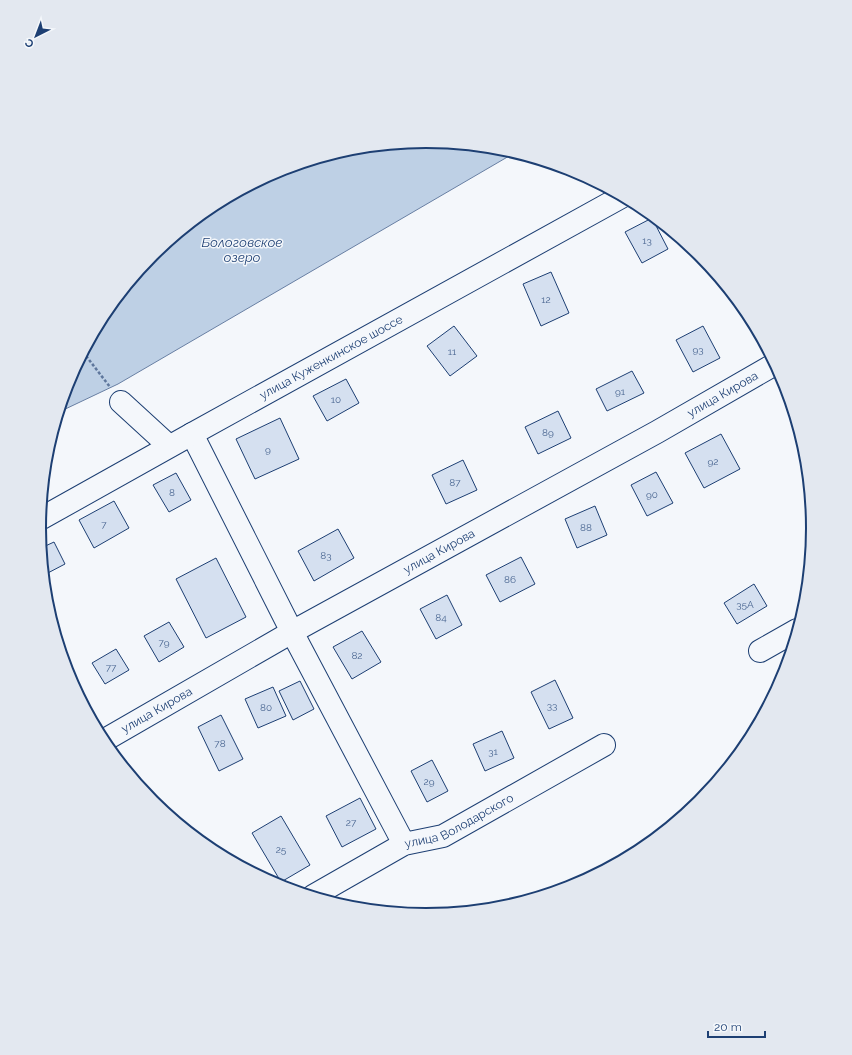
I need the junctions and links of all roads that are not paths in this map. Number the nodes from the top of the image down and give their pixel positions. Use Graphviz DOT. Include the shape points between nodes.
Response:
graph roads {
  1 [pos="617,199"];
  2 [pos="770,367"];
  3 [pos="121,402"];
  4 [pos="192,434"];
  5 [pos="169,446"];
  6 [pos="46,516"];
  7 [pos="292,632"];
  8 [pos="791,634"];
  9 [pos="760,651"];
  10 [pos="109,737"];
  11 [pos="604,745"];
  12 [pos="404,844"];
  13 [pos="320,892"];
  1 -- 4 [label="street, улица Куженкинское шоссе"];
  2 -- 7 [label="street, улица Кирова" via="657,432"];
  3 -- 5 [label="street"];
  4 -- 5 [label="street, улица Куженкинское шоссе"];
  4 -- 7 [label="street"];
  5 -- 6 [label="street, улица Куженкинское шоссе"];
  7 -- 10 [label="street, улица Кирова"];
  7 -- 12 [label="street"];
  8 -- 9 [label="street"];
  11 -- 12 [label="street, улица Володарского" via="443,836"];
  12 -- 13 [label="street, улица Володарского"];
}
